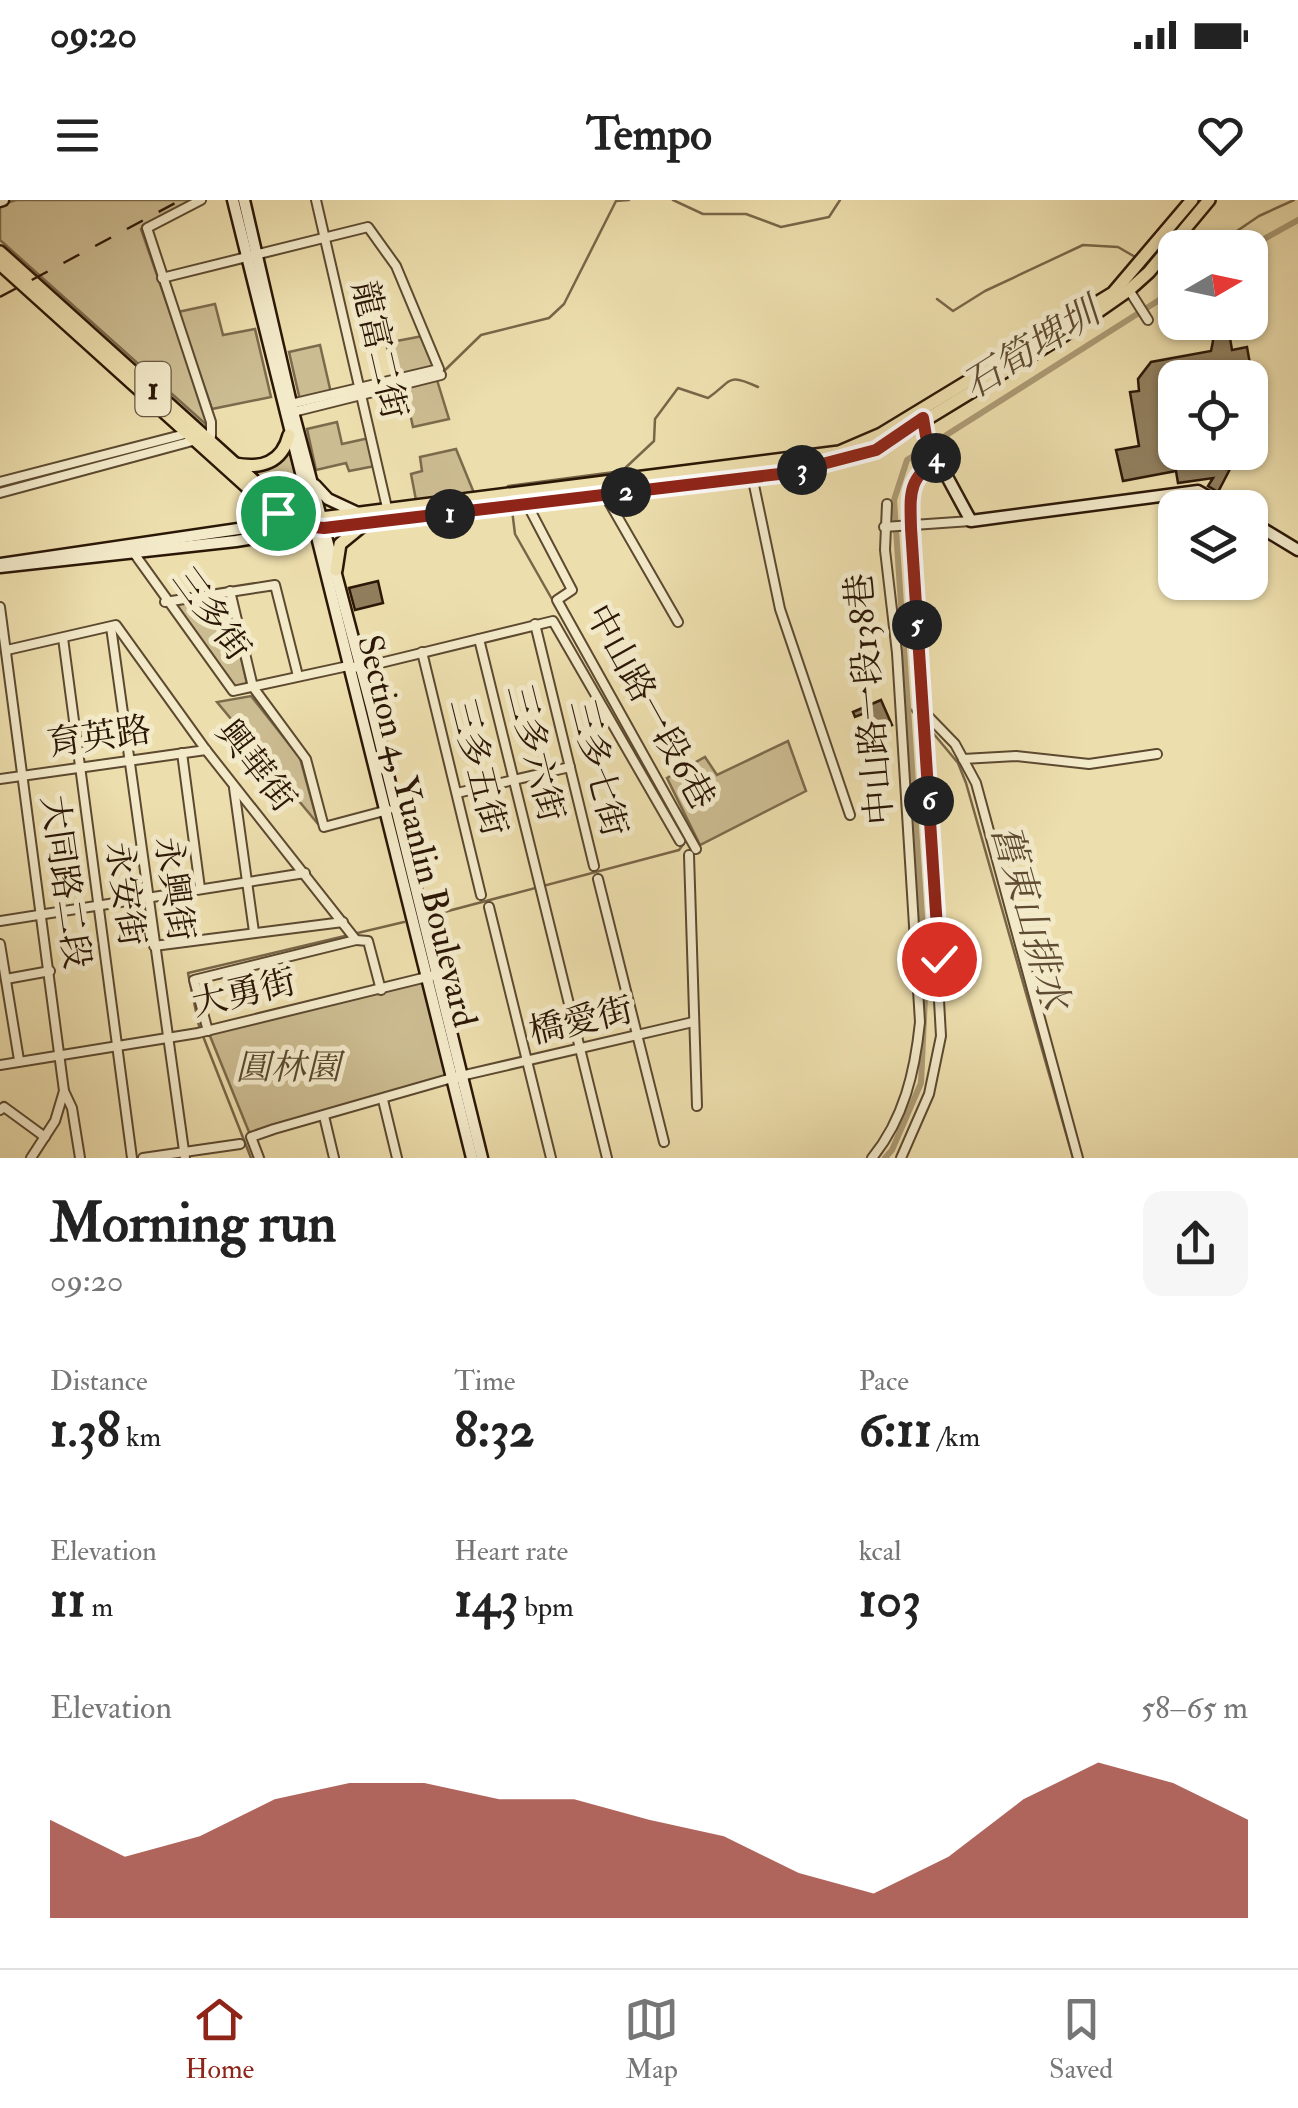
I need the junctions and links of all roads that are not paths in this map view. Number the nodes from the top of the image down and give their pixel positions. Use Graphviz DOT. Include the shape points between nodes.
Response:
graph roads {
  1 [pos="201,200"];
  2 [pos="234,200"];
  3 [pos="244,200"];
  4 [pos="316,200"];
  5 [pos="1192,200"];
  6 [pos="1209,200"];
  7 [pos="325,238"];
  8 [pos="0,252"];
  9 [pos="252,254"];
  10 [pos="0,264"];
  11 [pos="162,278"];
  12 [pos="1130,290"];
  13 [pos="1148,320"];
  14 [pos="362,391"];
  15 [pos="931,402"];
  16 [pos="292,408"];
  17 [pos="923,418"];
  18 [pos="289,435"];
  19 [pos="198,436"];
  20 [pos="937,453"];
  21 [pos="234,464"];
  22 [pos="307,466"];
  23 [pos="751,471"];
  24 [pos="0,482"];
  25 [pos="0,493"];
  26 [pos="605,495"];
  27 [pos="1158,495"];
  28 [pos="521,497"];
  29 [pos="496,502"];
  30 [pos="886,504"];
  31 [pos="388,512"];
  32 [pos="363,520"];
  33 [pos="971,521"];
  34 [pos="292,522"];
  35 [pos="317,523"];
  36 [pos="884,527"];
  37 [pos="911,528"];
  38 [pos="1268,532"];
  39 [pos="131,549"];
  40 [pos="1298,550"];
  41 [pos="0,565"];
  42 [pos="336,570"];
  43 [pos="230,591"];
  44 [pos="166,602"];
  45 [pos="0,607"];
  46 [pos="678,622"];
  47 [pos="535,624"];
  48 [pos="114,626"];
  49 [pos="63,638"];
  50 [pos="479,639"];
  51 [pos="7,650"];
  52 [pos="422,652"];
  53 [pos="354,667"];
  54 [pos="298,676"];
  55 [pos="253,687"];
  56 [pos="923,715"];
  57 [pos="206,750"];
  58 [pos="182,753"];
  59 [pos="1157,754"];
  60 [pos="963,759"];
  61 [pos="128,761"];
  62 [pos="570,767"];
  63 [pos="80,768"];
  64 [pos="23,776"];
  65 [pos="0,779"];
  66 [pos="513,780"];
  67 [pos="234,784"];
  68 [pos="457,793"];
  69 [pos="247,801"];
  70 [pos="237,807"];
  71 [pos="390,809"];
  72 [pos="850,815"];
  73 [pos="680,841"];
  74 [pos="594,866"];
  75 [pos="305,873"];
  76 [pos="598,880"];
  77 [pos="247,882"];
  78 [pos="200,888"];
  79 [pos="933,888"];
  80 [pos="911,890"];
  81 [pos="481,895"];
  82 [pos="147,897"];
  83 [pos="100,903"];
  84 [pos="488,907"];
  85 [pos="42,912"];
  86 [pos="0,922"];
  87 [pos="344,922"];
  88 [pos="254,932"];
  89 [pos="354,937"];
  90 [pos="0,944"];
  91 [pos="154,946"];
  92 [pos="50,971"];
  93 [pos="431,976"];
  94 [pos="6,978"];
  95 [pos="381,990"];
  96 [pos="693,1022"];
  97 [pos="204,1032"];
  98 [pos="636,1036"];
  99 [pos="168,1038"];
  100 [pos="116,1045"];
  101 [pos="580,1048"];
  102 [pos="61,1054"];
  103 [pos="19,1060"];
  104 [pos="526,1062"];
  105 [pos="0,1064"];
  106 [pos="457,1077"];
  107 [pos="64,1091"];
  108 [pos="383,1100"];
  109 [pos="697,1106"];
  110 [pos="0,1110"];
  111 [pos="324,1116"];
  112 [pos="45,1137"];
  113 [pos="664,1142"];
  114 [pos="240,1144"];
  115 [pos="184,1155"];
  116 [pos="31,1158"];
  117 [pos="80,1158"];
  118 [pos="132,1158"];
  119 [pos="144,1158"];
  120 [pos="258,1158"];
  121 [pos="334,1158"];
  122 [pos="397,1158"];
  123 [pos="472,1158"];
  124 [pos="482,1158"];
  125 [pos="551,1158"];
  126 [pos="607,1158"];
  127 [pos="872,1158"];
  128 [pos="901,1158"];
  129 [pos="1078,1158"];
  1 -- 11 [label="street" via="147,228"];
  2 -- 9 [label="main road"];
  3 -- 9 [label="main road"];
  4 -- 7 [label="street, 龍富二街"];
  5 -- 15 [label="main road, 1" via="1113,293"];
  6 -- 12 [label="main road, 1"];
  7 -- 9 [label="street"];
  7 -- 14 [label="street, 龍富二街"];
  7 -- 14 [label="street" via="368,227 396,266 440,372"];
  8 -- 19 [label="main road, 1"];
  9 -- 11 [label="street"];
  9 -- 16 [label="main road"];
  9 -- 18 [label="main road"];
  10 -- 19 [label="main road, 1"];
  11 -- 19 [label="street" via="211,422"];
  12 -- 13 [label="street"];
  12 -- 17 [label="main road, 1"];
  14 -- 16 [label="street"];
  14 -- 31 [label="street, 龍富二街"];
  15 -- 17 [label="main road"];
  15 -- 23 [label="main road, 1" via="840,452"];
  16 -- 22 [label="main road"];
  17 -- 20 [label="main road"];
  17 -- 23 [label="main road, 1" via="876,450 824,466"];
  18 -- 21 [label="main road" via="269,463"];
  18 -- 35 [label="main road"];
  19 -- 21 [label="main road, 1"];
  19 -- 24 [label="street"];
  19 -- 25 [label="street"];
  19 -- 34 [label="main road, 1"];
  20 -- 33 [label="main road"];
  20 -- 37 [label="street" via="910,487"];
  21 -- 35 [label="main road, 1" via="282,506"];
  22 -- 32 [label="main road" via="328,498"];
  22 -- 35 [label="main road"];
  23 -- 26 [label="main road, 1"];
  23 -- 28 [label="main road, 1"];
  23 -- 72 [label="street" via="780,609"];
  26 -- 28 [label="main road, 1"];
  26 -- 46 [label="street"];
  27 -- 33 [label="main road"];
  28 -- 29 [label="main road, 1"];
  28 -- 96 [label="street, 中山路一段6巷" via="572,590 557,600 693,852"];
  29 -- 31 [label="main road, 1"];
  29 -- 32 [label="main road, 1"];
  30 -- 36 [label="street, 中山路一段138巷"];
  31 -- 32 [label="main road, 1"];
  32 -- 35 [label="main road, 1"];
  32 -- 42 [label="main road" via="340,544"];
  33 -- 37 [label="street"];
  34 -- 35 [label="main road, 1"];
  34 -- 39 [label="main road"];
  35 -- 39 [label="main road"];
  35 -- 42 [label="main road, Section 4, Yuanlin Boulevard"];
  35 -- 53 [label="main road, Section 4, Yuanlin Boulevard"];
  36 -- 37 [label="street"];
  36 -- 80 [label="street, 中山路一段138巷"];
  37 -- 56 [label="street"];
  38 -- 40 [label="main road"];
  39 -- 41 [label="main road"];
  39 -- 44 [label="street, 三多街"];
  42 -- 53 [label="main road, Section 4, Yuanlin Boulevard"];
  43 -- 44 [label="street"];
  43 -- 54 [label="street" via="275,585"];
  43 -- 55 [label="street"];
  44 -- 55 [label="street, 三多街" via="233,691"];
  45 -- 51 [label="street, 大同路二段"];
  47 -- 50 [label="street, 三多街"];
  47 -- 62 [label="street, 三多七街"];
  47 -- 73 [label="street, 三多街" via="553,620"];
  48 -- 49 [label="street"];
  48 -- 57 [label="street, 興華街"];
  48 -- 61 [label="street, 永興街"];
  49 -- 51 [label="street"];
  49 -- 63 [label="street, 永安街"];
  50 -- 52 [label="street, 三多街"];
  50 -- 66 [label="street, 三多六街"];
  51 -- 64 [label="street, 大同路二段"];
  52 -- 53 [label="street, 三多街"];
  52 -- 68 [label="street, 三多五街"];
  53 -- 54 [label="street, 三多街"];
  53 -- 71 [label="main road, Section 4, Yuanlin Boulevard"];
  54 -- 55 [label="street, 三多街"];
  55 -- 71 [label="street" via="306,758 324,827"];
  56 -- 60 [label="street"];
  56 -- 79 [label="street"];
  57 -- 58 [label="street, 育英路"];
  57 -- 67 [label="street, 興華街"];
  58 -- 61 [label="street, 育英路"];
  58 -- 78 [label="street"];
  59 -- 60 [label="street" via="1089,764 1016,756"];
  60 -- 129 [label="street" via="976,783"];
  61 -- 63 [label="street, 育英路"];
  61 -- 82 [label="street, 永興街"];
  62 -- 66 [label="street"];
  62 -- 74 [label="street, 三多七街"];
  63 -- 64 [label="street, 育英路"];
  63 -- 83 [label="street, 永安街"];
  64 -- 65 [label="street, 育英路"];
  64 -- 85 [label="street, 大同路二段"];
  66 -- 68 [label="street"];
  66 -- 101 [label="street, 三多六街"];
  67 -- 69 [label="street, 興華街"];
  67 -- 70 [label="street"];
  68 -- 81 [label="street, 三多五街"];
  69 -- 70 [label="street"];
  69 -- 75 [label="street, 興華街"];
  70 -- 77 [label="street"];
  71 -- 93 [label="main road, Section 4, Yuanlin Boulevard"];
  75 -- 77 [label="street"];
  75 -- 87 [label="street, 興華街"];
  76 -- 98 [label="street"];
  77 -- 78 [label="street"];
  77 -- 88 [label="street"];
  78 -- 82 [label="street"];
  79 -- 80 [label="street"];
  79 -- 128 [label="street" via="941,1036 929,1094"];
  80 -- 127 [label="street, 中山路一段138巷" via="920,1022 915,1069 893,1127"];
  82 -- 83 [label="street"];
  82 -- 91 [label="street, 永興街"];
  83 -- 85 [label="street"];
  83 -- 100 [label="street, 永安街"];
  84 -- 104 [label="street"];
  85 -- 86 [label="street"];
  85 -- 92 [label="street, 大同路二段"];
  87 -- 88 [label="street"];
  87 -- 89 [label="street, 興華街"];
  88 -- 91 [label="street"];
  89 -- 95 [label="street, 興華街" via="368,941"];
  89 -- 97 [label="street" via="194,980"];
  90 -- 94 [label="street"];
  91 -- 99 [label="street, 永興街"];
  92 -- 94 [label="street"];
  92 -- 102 [label="street, 大同路二段"];
  93 -- 95 [label="street, 大勇街"];
  93 -- 106 [label="main road, Section 4, Yuanlin Boulevard"];
  94 -- 103 [label="street"];
  95 -- 97 [label="street, 大勇街"];
  96 -- 98 [label="street, 橋愛街"];
  96 -- 109 [label="street"];
  97 -- 99 [label="street, 大勇街"];
  98 -- 101 [label="street, 橋愛街"];
  98 -- 113 [label="street"];
  99 -- 100 [label="street, 大勇街"];
  99 -- 115 [label="street, 永興街"];
  100 -- 102 [label="street, 大勇街"];
  100 -- 118 [label="street, 永安街"];
  101 -- 104 [label="street, 橋愛街"];
  101 -- 126 [label="street, 三多六街"];
  102 -- 103 [label="street, 大勇街"];
  102 -- 107 [label="street, 大同路二段"];
  103 -- 105 [label="street, 大勇街"];
  104 -- 106 [label="street, 橋愛街"];
  104 -- 125 [label="street"];
  106 -- 108 [label="street, 橋愛街"];
  106 -- 123 [label="main road, Section 4, Yuanlin Boulevard"];
  106 -- 124 [label="main road, Section 4, Yuanlin Boulevard"];
  107 -- 112 [label="street, 大同路二段"];
  107 -- 117 [label="street"];
  108 -- 111 [label="street, 橋愛街"];
  108 -- 122 [label="street"];
  110 -- 112 [label="street"];
  111 -- 120 [label="street, 橋愛街" via="250,1137"];
  111 -- 121 [label="street"];
  112 -- 116 [label="street, 大同路二段"];
  114 -- 115 [label="street"];
  115 -- 119 [label="street"];
}
